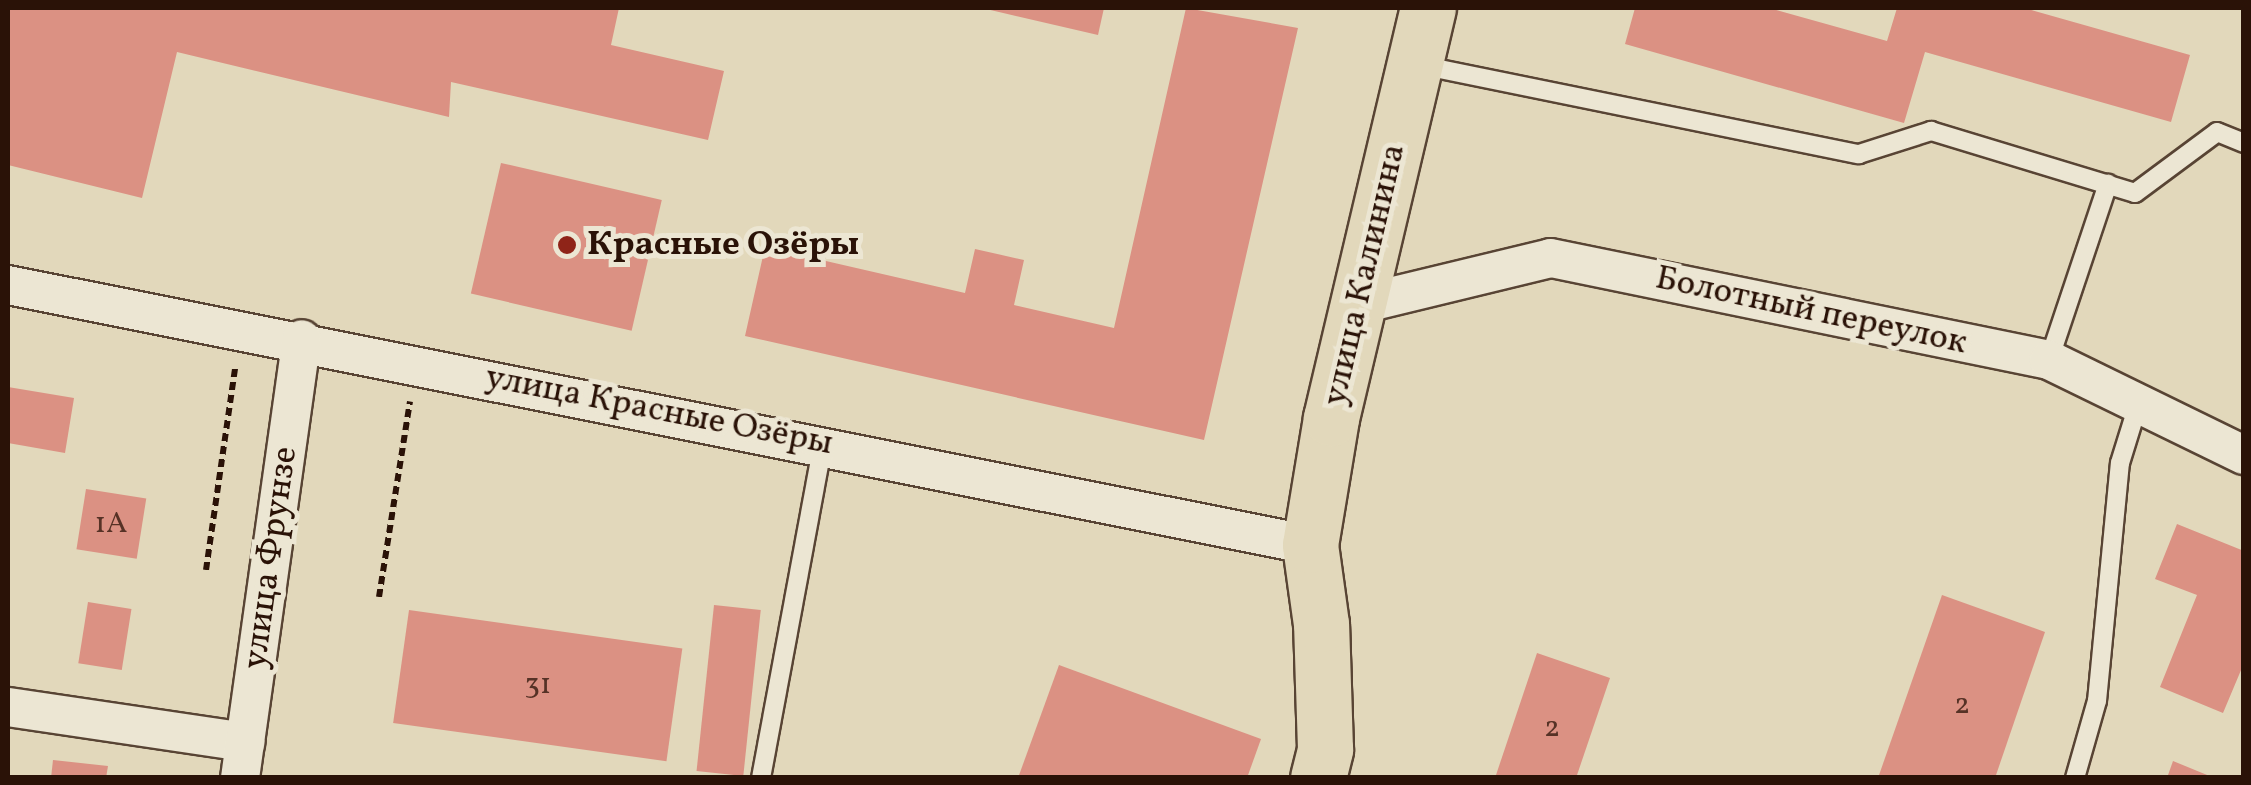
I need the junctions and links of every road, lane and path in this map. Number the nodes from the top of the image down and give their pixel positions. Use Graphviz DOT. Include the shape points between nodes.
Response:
graph roads {
  1 [pos="1428,8"];
  2 [pos="1414,64"];
  3 [pos="2244,143"];
  4 [pos="2108,184"];
  5 [pos="8,284"];
  6 [pos="1361,304"];
  7 [pos="241,328"];
  8 [pos="302,339"];
  9 [pos="2049,360"];
  10 [pos="430,403"];
  11 [pos="2137,408"];
  12 [pos="823,444"];
  13 [pos="2244,455"];
  14 [pos="1310,545"];
  15 [pos="206,570"];
  16 [pos="379,597"];
  17 [pos="8,707"];
  18 [pos="243,760"];
  19 [pos="761,778"];
  20 [pos="1318,778"];
  21 [pos="2075,778"];
  1 -- 2 [label="main road, улица Калинина"];
  2 -- 4 [label="lane" via="1860,154 1932,131"];
  2 -- 6 [label="main road, улица Калинина"];
  3 -- 4 [label="lane" via="2217,132 2135,192"];
  4 -- 9 [label="lane"];
  5 -- 7 [label="street, улица Красные Озёры"];
  6 -- 9 [label="street, Болотный переулок" via="1551,258"];
  6 -- 14 [label="main road, улица Калинина" via="1331,418"];
  7 -- 8 [label="street, улица Красные Озёры"];
  7 -- 15 [label="path"];
  8 -- 12 [label="street, улица Красные Озёры"];
  8 -- 18 [label="street, улица Фрунзе"];
  9 -- 11 [label="street, Болотный переулок"];
  10 -- 16 [label="path" via="411,398"];
  11 -- 13 [label="street, Болотный переулок"];
  11 -- 21 [label="lane" via="2120,464 2097,702"];
  12 -- 14 [label="street, улица Красные Озёры"];
  12 -- 19 [label="lane"];
  14 -- 20 [label="main road, улица Калинина" via="1321,624 1325,748"];
  17 -- 18 [label="street"];
}
